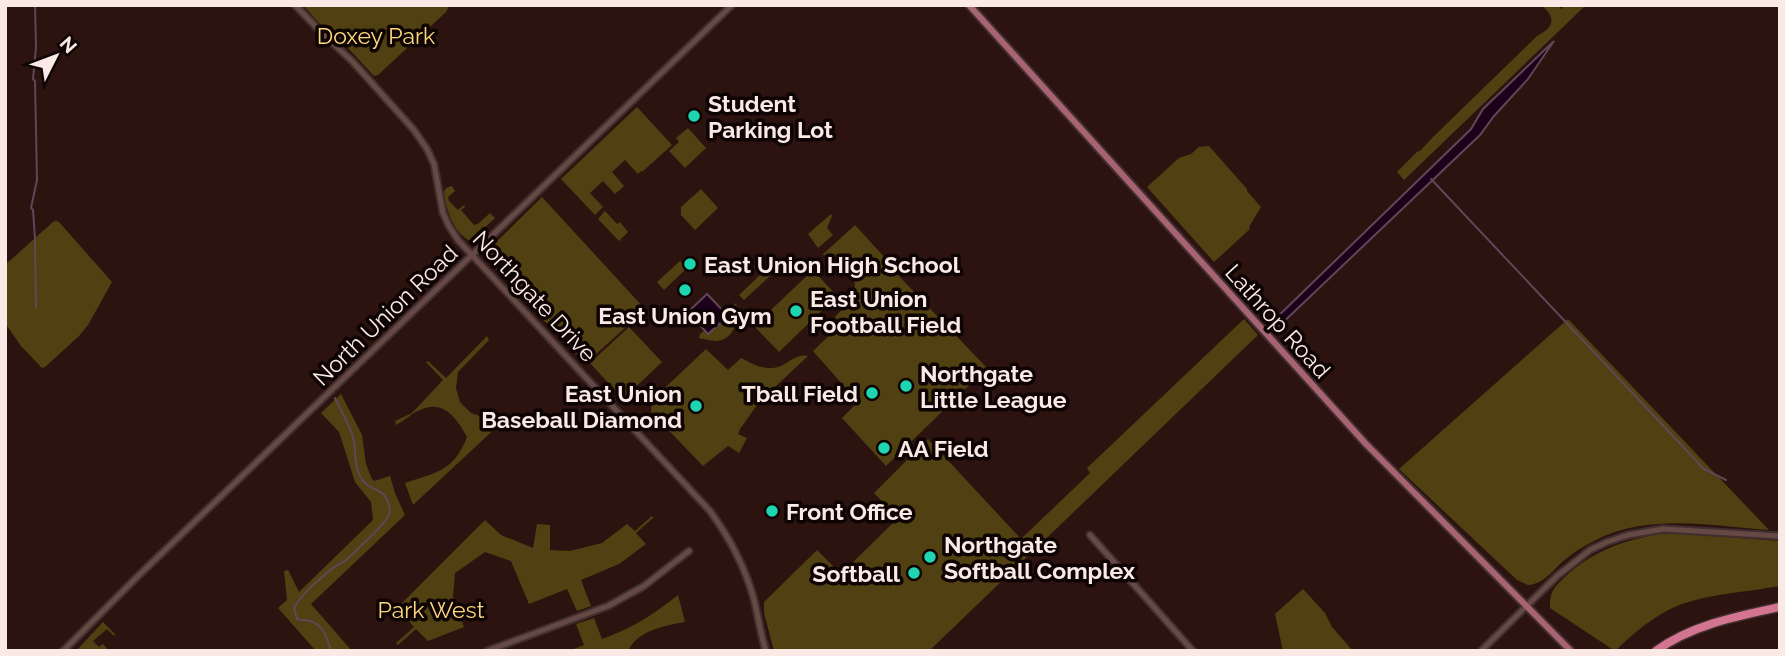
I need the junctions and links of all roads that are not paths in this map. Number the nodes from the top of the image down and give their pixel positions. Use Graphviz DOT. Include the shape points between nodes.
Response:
graph roads {
  1 [pos="295,5"];
  2 [pos="732,5"];
  3 [pos="970,5"];
  4 [pos="472,256"];
  5 [pos="1090,535"];
  6 [pos="1780,536"];
  7 [pos="689,551"];
  8 [pos="1527,606"];
  9 [pos="1780,607"];
  10 [pos="63,651"];
  11 [pos="487,651"];
  12 [pos="766,651"];
  13 [pos="1193,651"];
  14 [pos="1481,651"];
  15 [pos="1571,651"];
  16 [pos="1656,651"];
  1 -- 4 [label="street, Northgate Drive" via="414,130 430,153 449,226"];
  2 -- 4 [label="street, North Union Road"];
  3 -- 8 [label="main road, Lathrop Road" via="1366,444"];
  4 -- 10 [label="street, North Union Road"];
  4 -- 12 [label="street, Northgate Drive" via="710,511 743,567"];
  5 -- 13 [label="street"];
  6 -- 8 [label="street" via="1663,529 1628,535 1575,561"];
  7 -- 11 [label="street" via="644,586 608,606"];
  8 -- 14 [label="street"];
  8 -- 15 [label="main road, Lathrop Road"];
  9 -- 16 [label="highway" via="1681,635"];
}
